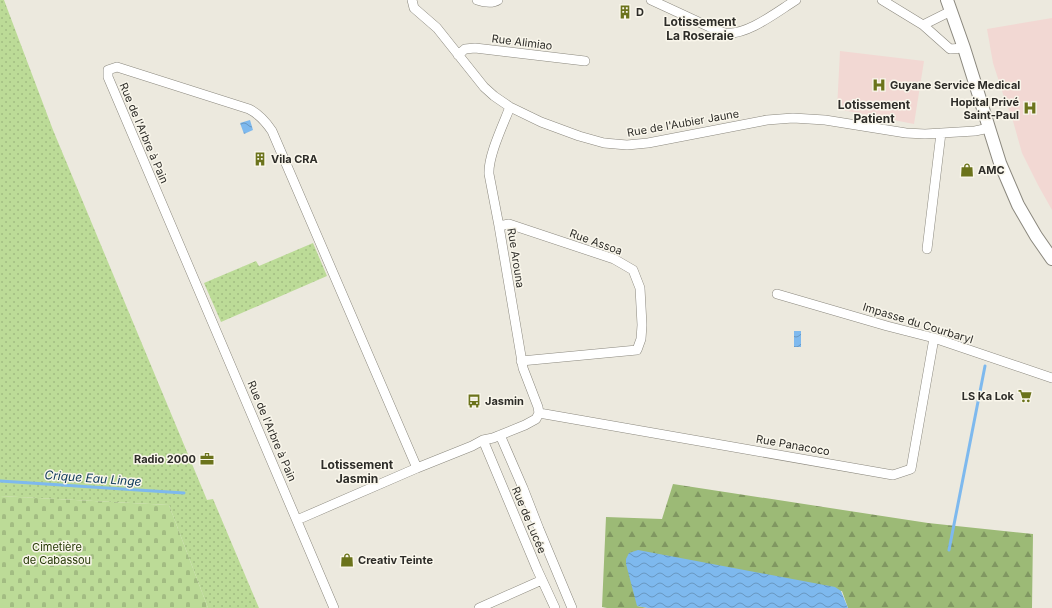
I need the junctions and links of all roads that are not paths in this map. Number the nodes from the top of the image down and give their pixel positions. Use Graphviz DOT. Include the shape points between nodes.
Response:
graph roads {
  1 [pos="412,0"];
  2 [pos="477,0"];
  3 [pos="498,0"];
  4 [pos="651,0"];
  5 [pos="796,0"];
  6 [pos="882,0"];
  7 [pos="949,5"];
  8 [pos="923,25"];
  9 [pos="964,48"];
  10 [pos="458,55"];
  11 [pos="585,61"];
  12 [pos="510,107"];
  13 [pos="989,128"];
  14 [pos="941,133"];
  15 [pos="499,226"];
  16 [pos="927,248"];
  17 [pos="1052,259"];
  18 [pos="777,294"];
  19 [pos="934,338"];
  20 [pos="521,361"];
  21 [pos="1052,378"];
  22 [pos="539,413"];
  23 [pos="500,435"];
  24 [pos="483,440"];
  25 [pos="417,468"];
  26 [pos="297,520"];
  27 [pos="542,580"];
  28 [pos="334,608"];
  29 [pos="479,608"];
  30 [pos="555,608"];
  31 [pos="572,608"];
  1 -- 10 [label="street, Rue de l'Aubier Jaune" via="414,8 437,28"];
  2 -- 3 [label="street"];
  4 -- 5 [label="street" via="725,33 747,29"];
  6 -- 8 [label="street"];
  7 -- 8 [label="street"];
  7 -- 9 [label="main road"];
  8 -- 9 [label="street" via="950,49"];
  9 -- 13 [label="main road"];
  10 -- 11 [label="street, Rue Alimiao" via="465,49 475,48"];
  10 -- 12 [label="street, Rue de l'Aubier Jaune" via="484,87"];
  12 -- 14 [label="street, Rue de l'Aubier Jaune" via="579,136 628,146 767,120 793,118 825,120 906,133"];
  12 -- 15 [label="street, Rue Arouna" via="489,168"];
  13 -- 14 [label="street, Rue de l'Aubier Jaune"];
  13 -- 17 [label="main road" via="1000,163 1018,205"];
  14 -- 16 [label="street"];
  15 -- 20 [label="street, Rue Arouna"];
  15 -- 20 [label="street, Rue Assoa" via="509,224 614,260 633,270 640,288 642,325 637,350"];
  18 -- 19 [label="street, Impasse du Courbaryl"];
  19 -- 21 [label="street, Impasse du Courbaryl"];
  19 -- 22 [label="street, Rue Panacoco" via="911,469 893,475"];
  20 -- 22 [label="street, Rue Arouna"];
  22 -- 23 [label="street" via="536,419"];
  23 -- 24 [label="street"];
  23 -- 31 [label="street"];
  24 -- 25 [label="street"];
  24 -- 27 [label="street, Rue de Lucée"];
  25 -- 26 [label="street"];
  25 -- 26 [label="street, Rue de l'Arbre à Pain" via="266,122 249,109 116,67 108,70 108,77"];
  26 -- 28 [label="street"];
  27 -- 29 [label="street"];
  27 -- 30 [label="street, Rue de Lucée"];
}
